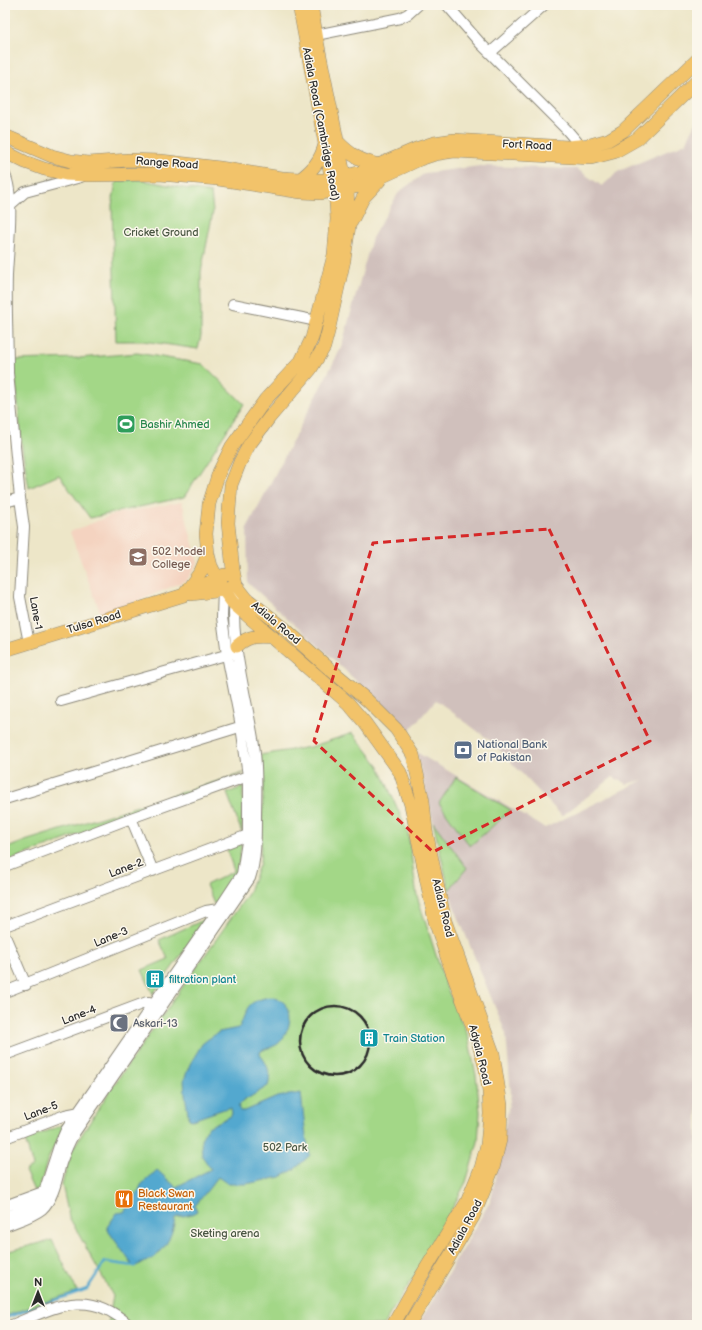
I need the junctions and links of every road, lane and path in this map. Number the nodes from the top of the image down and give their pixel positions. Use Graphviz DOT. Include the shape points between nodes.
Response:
graph roads {
  1 [pos="299,5"];
  2 [pos="311,5"];
  3 [pos="418,5"];
  4 [pos="447,5"];
  5 [pos="544,5"];
  6 [pos="316,35"];
  7 [pos="490,54"];
  8 [pos="697,60"];
  9 [pos="697,81"];
  10 [pos="5,136"];
  11 [pos="331,141"];
  12 [pos="581,147"];
  13 [pos="5,152"];
  14 [pos="591,158"];
  15 [pos="383,170"];
  16 [pos="5,175"];
  17 [pos="89,176"];
  18 [pos="340,184"];
  19 [pos="300,186"];
  20 [pos="10,205"];
  21 [pos="337,219"];
  22 [pos="349,226"];
  23 [pos="7,245"];
  24 [pos="6,275"];
  25 [pos="234,304"];
  26 [pos="6,308"];
  27 [pos="317,321"];
  28 [pos="6,338"];
  29 [pos="7,373"];
  30 [pos="20,498"];
  31 [pos="5,502"];
  32 [pos="229,540"];
  33 [pos="208,554"];
  34 [pos="233,570"];
  35 [pos="220,584"];
  36 [pos="236,585"];
  37 [pos="184,595"];
  38 [pos="234,602"];
  39 [pos="273,637"];
  40 [pos="30,642"];
  41 [pos="237,649"];
  42 [pos="5,650"];
  43 [pos="227,655"];
  44 [pos="62,702"];
  45 [pos="245,725"];
  46 [pos="252,775"];
  47 [pos="5,799"];
  48 [pos="131,818"];
  49 [pos="252,835"];
  50 [pos="418,841"];
  51 [pos="5,866"];
  52 [pos="153,871"];
  53 [pos="223,911"];
  54 [pos="5,926"];
  55 [pos="5,936"];
  56 [pos="26,985"];
  57 [pos="5,992"];
  58 [pos="157,1005"];
  59 [pos="5,1056"];
  60 [pos="83,1112"];
  61 [pos="5,1138"];
  62 [pos="49,1190"];
  63 [pos="5,1206"];
  64 [pos="5,1217"];
  65 [pos="5,1226"];
  66 [pos="12,1325"];
  67 [pos="129,1325"];
  68 [pos="393,1325"];
  69 [pos="409,1325"];
  1 -- 11 [label="main road, Adiala Road (Cambridge Road)"];
  2 -- 6 [label="main road, Adiala Road (Cambridge Road)"];
  3 -- 6 [label="street" via="400,18"];
  4 -- 7 [label="street"];
  5 -- 7 [label="street"];
  6 -- 11 [label="main road, Adiala Road (Cambridge Road)"];
  7 -- 12 [label="street"];
  8 -- 12 [label="main road, Fort Road" via="623,131 608,140"];
  9 -- 14 [label="main road, Fort Road" via="637,140 614,152"];
  10 -- 19 [label="main road, Range Road" via="52,156 71,161 160,161"];
  11 -- 15 [label="main road" via="356,158"];
  11 -- 18 [label="main road, Adiala Road (Cambridge Road)"];
  11 -- 19 [label="main road"];
  12 -- 14 [label="street"];
  12 -- 15 [label="main road, Fort Road" via="454,140 416,149"];
  13 -- 17 [label="main road" via="44,170"];
  14 -- 15 [label="main road, Fort Road" via="454,151 435,154"];
  15 -- 18 [label="main road, Fort Road"];
  15 -- 22 [label="main road" via="363,198"];
  16 -- 20 [label="street, Lane-1"];
  17 -- 19 [label="main road" via="159,174"];
  17 -- 20 [label="street" via="25,192"];
  18 -- 19 [label="main road, Range Road"];
  18 -- 21 [label="main road, Adiala Road (Cambridge Road)"];
  18 -- 22 [label="main road, Adiala Road (Cambridge Road)"];
  19 -- 21 [label="main road" via="323,200"];
  20 -- 23 [label="street, Lane-1"];
  21 -- 27 [label="main road, Adiala Road (Cambridge Road)" via="334,255"];
  22 -- 32 [label="main road, Adiala Road (Cambridge Road)" via="324,347 310,370 249,445 240,462 231,485"];
  23 -- 24 [label="street, Lane-1"];
  24 -- 26 [label="street, Lane-1"];
  25 -- 27 [label="street"];
  26 -- 28 [label="street, Lane-1"];
  27 -- 33 [label="main road, Adiala Road (Cambridge Road)" via="301,361 265,400 232,446 219,472 209,504 206,534"];
  28 -- 29 [label="street, Lane-1"];
  29 -- 30 [label="street, Lane-1"];
  30 -- 31 [label="street"];
  30 -- 40 [label="street, Lane-1" via="24,527 20,597"];
  32 -- 34 [label="main road, Adiala Road"];
  33 -- 35 [label="main road, Adiala Road (Cambridge Road)"];
  33 -- 37 [label="main road" via="201,571"];
  34 -- 35 [label="main road, Tulsa Road"];
  34 -- 36 [label="main road, Adiala Road"];
  35 -- 36 [label="main road, Tulsa Road"];
  35 -- 37 [label="main road, Tulsa Road"];
  35 -- 38 [label="main road, Adiala Road"];
  35 -- 43 [label="street"];
  36 -- 38 [label="street"];
  36 -- 69 [label="main road, Adiala Road" via="247,599 367,700 396,729 413,755 434,873 446,921 493,1053 501,1105 500,1140 494,1168 473,1217"];
  37 -- 40 [label="main road, Tulsa Road"];
  38 -- 39 [label="main road, Adiala Road"];
  38 -- 41 [label="street"];
  39 -- 41 [label="main road" via="247,638"];
  39 -- 50 [label="main road, Adiala Road" via="348,703 400,772 411,804"];
  40 -- 42 [label="main road, Tulsa Road"];
  41 -- 43 [label="street"];
  41 -- 45 [label="street"];
  43 -- 44 [label="street"];
  43 -- 45 [label="street"];
  45 -- 46 [label="street" via="254,746"];
  45 -- 47 [label="street"];
  46 -- 48 [label="street"];
  46 -- 49 [label="street"];
  48 -- 51 [label="street"];
  48 -- 52 [label="street"];
  49 -- 52 [label="street, Lane-2"];
  49 -- 53 [label="street" via="250,878"];
  50 -- 68 [label="main road, Adyala Road" via="435,921 486,1070 490,1114 487,1145 481,1168 467,1202"];
  52 -- 54 [label="street, Lane-2"];
  53 -- 56 [label="street, Lane-3" via="206,911"];
  53 -- 58 [label="street"];
  55 -- 56 [label="street"];
  56 -- 57 [label="street, Lane-3"];
  58 -- 59 [label="street, Lane-4" via="146,1002"];
  58 -- 60 [label="street"];
  60 -- 61 [label="street, Lane-5" via="65,1115"];
  60 -- 62 [label="street"];
  62 -- 63 [label="street"];
  62 -- 64 [label="street" via="31,1207"];
  62 -- 65 [label="street" via="48,1201 43,1208 27,1218"];
  66 -- 67 [label="street" via="55,1307 72,1303 104,1307"];
}
